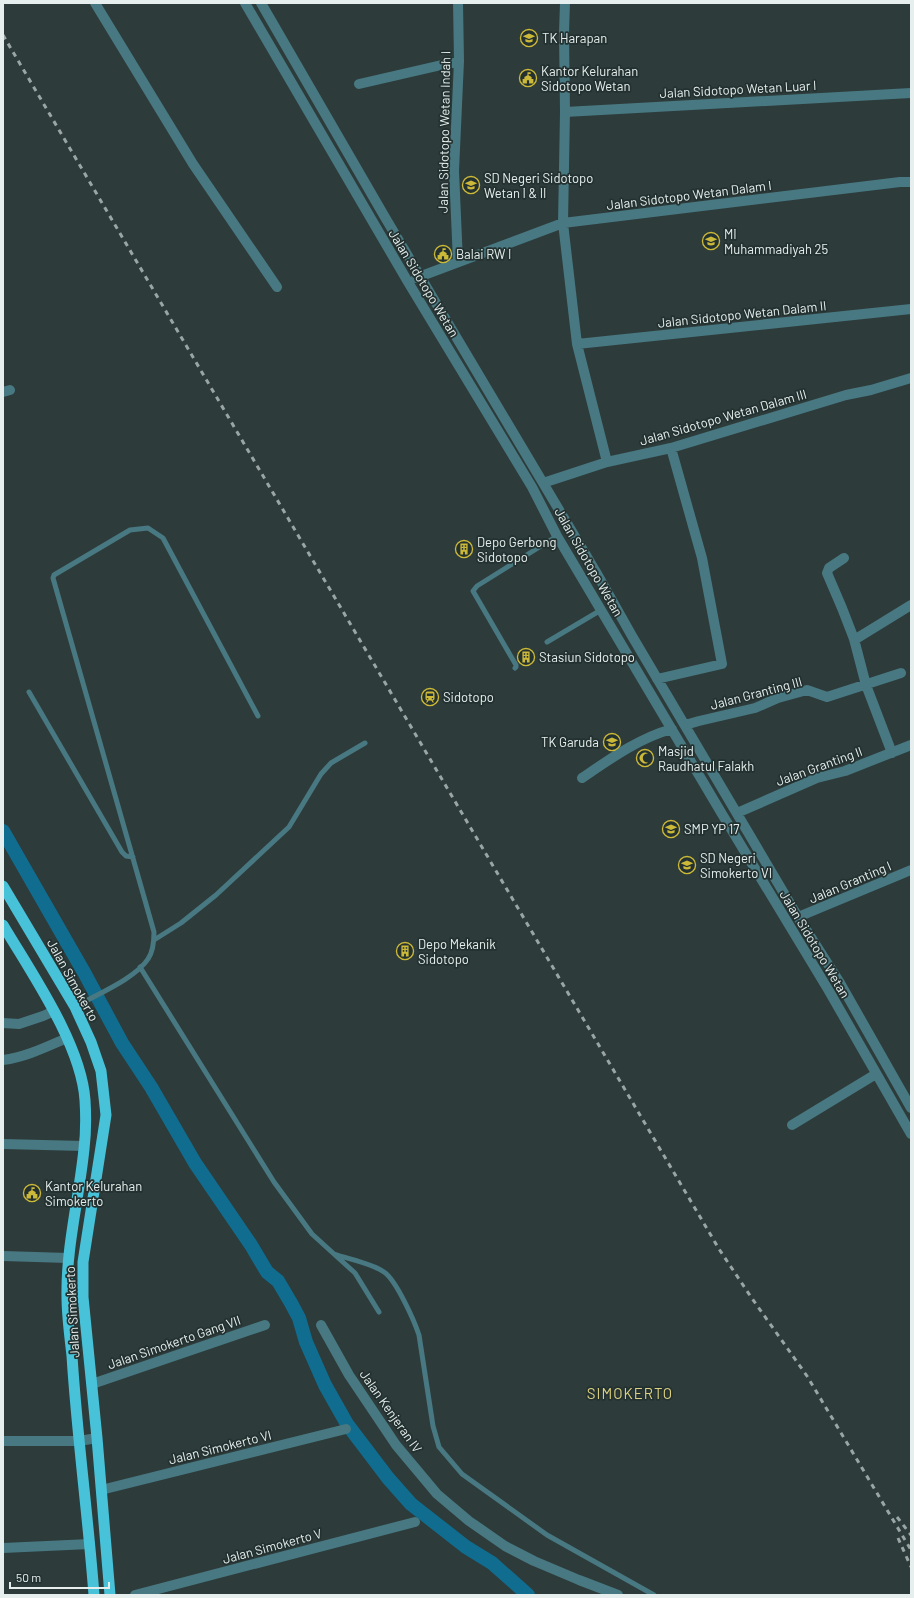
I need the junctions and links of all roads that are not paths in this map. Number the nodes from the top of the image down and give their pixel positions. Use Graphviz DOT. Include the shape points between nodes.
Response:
graph roads {
  1 [pos="94,3"];
  2 [pos="244,3"];
  3 [pos="261,3"];
  4 [pos="458,3"];
  5 [pos="565,3"];
  6 [pos="459,61"];
  7 [pos="359,84"];
  8 [pos="911,93"];
  9 [pos="566,112"];
  10 [pos="911,182"];
  11 [pos="563,223"];
  12 [pos="458,262"];
  13 [pos="421,276"];
  14 [pos="408,282"];
  15 [pos="277,287"];
  16 [pos="911,309"];
  17 [pos="577,344"];
  18 [pos="911,378"];
  19 [pos="672,448"];
  20 [pos="607,462"];
  21 [pos="543,483"];
  22 [pos="558,536"];
  23 [pos="844,558"];
  24 [pos="911,605"];
  25 [pos="602,609"];
  26 [pos="854,639"];
  27 [pos="547,642"];
  28 [pos="515,668"];
  29 [pos="901,673"];
  30 [pos="657,679"];
  31 [pos="866,685"];
  32 [pos="29,692"];
  33 [pos="258,716"];
  34 [pos="685,725"];
  35 [pos="672,729"];
  36 [pos="365,743"];
  37 [pos="911,745"];
  38 [pos="892,753"];
  39 [pos="582,778"];
  40 [pos="737,813"];
  41 [pos="133,857"];
  42 [pos="911,870"];
  43 [pos="3,886"];
  44 [pos="798,917"];
  45 [pos="3,925"];
  46 [pos="154,940"];
  47 [pos="140,967"];
  48 [pos="840,983"];
  49 [pos="829,991"];
  50 [pos="75,1007"];
  51 [pos="54,1011"];
  52 [pos="3,1022"];
  53 [pos="67,1038"];
  54 [pos="3,1060"];
  55 [pos="876,1074"];
  56 [pos="911,1108"];
  57 [pos="792,1125"];
  58 [pos="911,1134"];
  59 [pos="3,1144"];
  60 [pos="84,1146"];
  61 [pos="334,1254"];
  62 [pos="3,1256"];
  63 [pos="68,1258"];
  64 [pos="379,1312"];
  65 [pos="265,1325"];
  66 [pos="321,1325"];
  67 [pos="92,1384"];
  68 [pos="346,1429"];
  69 [pos="97,1438"];
  70 [pos="3,1441"];
  71 [pos="79,1441"];
  72 [pos="100,1490"];
  73 [pos="415,1522"];
  74 [pos="90,1544"];
  75 [pos="3,1548"];
  76 [pos="94,1595"];
  77 [pos="110,1595"];
  78 [pos="136,1595"];
  79 [pos="618,1595"];
  80 [pos="654,1595"];
  1 -- 15 [label="street" via="193,164"];
  2 -- 14 [label="street, Jalan Sidotopo Wetan"];
  3 -- 13 [label="street, Jalan Sidotopo Wetan"];
  4 -- 6 [label="street, Jalan Sidotopo Wetan Indah I"];
  5 -- 9 [label="street"];
  6 -- 7 [label="street"];
  6 -- 12 [label="street, Jalan Sidotopo Wetan Indah I" via="454,171"];
  8 -- 9 [label="street, Jalan Sidotopo Wetan Luar I"];
  9 -- 11 [label="street"];
  10 -- 11 [label="street, Jalan Sidotopo Wetan Dalam I"];
  11 -- 12 [label="street, Jalan Sidotopo Wetan Dalam I"];
  11 -- 17 [label="street"];
  12 -- 13 [label="street, Jalan Sidotopo Wetan Dalam I"];
  13 -- 14 [label="street, Jalan Sidotopo Wetan Dalam I"];
  13 -- 21 [label="street, Jalan Sidotopo Wetan"];
  14 -- 22 [label="street, Jalan Sidotopo Wetan" via="532,487"];
  16 -- 17 [label="street, Jalan Sidotopo Wetan Dalam II"];
  17 -- 20 [label="street"];
  18 -- 19 [label="street, Jalan Sidotopo Wetan Dalam III"];
  19 -- 20 [label="street, Jalan Sidotopo Wetan Dalam III"];
  19 -- 30 [label="street" via="702,558 722,664"];
  20 -- 21 [label="street, Jalan Sidotopo Wetan Dalam III"];
  21 -- 30 [label="street, Jalan Sidotopo Wetan"];
  22 -- 25 [label="street, Jalan Sidotopo Wetan"];
  22 -- 28 [label="lane" via="477,586 473,591 516,665"];
  23 -- 26 [label="street" via="828,568 827,573"];
  24 -- 26 [label="street"];
  25 -- 27 [label="lane"];
  25 -- 35 [label="street, Jalan Sidotopo Wetan"];
  26 -- 31 [label="street"];
  29 -- 31 [label="street, Jalan Granting III"];
  30 -- 34 [label="street, Jalan Sidotopo Wetan"];
  31 -- 34 [label="street, Jalan Granting III" via="827,697 807,690 755,708"];
  31 -- 38 [label="street"];
  32 -- 41 [label="lane" via="122,852"];
  33 -- 41 [label="lane" via="163,538 148,528 130,530 54,574 53,578"];
  34 -- 40 [label="street, Jalan Sidotopo Wetan"];
  35 -- 39 [label="street" via="625,750"];
  35 -- 49 [label="street, Jalan Sidotopo Wetan"];
  36 -- 46 [label="lane" via="331,763 321,774 289,827 216,895"];
  37 -- 38 [label="street, Jalan Granting II"];
  38 -- 40 [label="street, Jalan Granting II" via="845,771 817,778"];
  40 -- 44 [label="street, Jalan Sidotopo Wetan"];
  41 -- 46 [label="lane"];
  42 -- 44 [label="street, Jalan Granting I"];
  43 -- 50 [label="highway, Jalan Simokerto"];
  44 -- 48 [label="street, Jalan Sidotopo Wetan"];
  45 -- 51 [label="highway, Jalan Simokerto"];
  46 -- 47 [label="lane" via="148,959"];
  47 -- 50 [label="lane" via="126,978"];
  47 -- 61 [label="lane" via="274,1182 312,1234"];
  48 -- 49 [label="street"];
  48 -- 56 [label="street, Jalan Sidotopo Wetan"];
  49 -- 55 [label="street, Jalan Sidotopo Wetan"];
  50 -- 67 [label="highway, Jalan Simokerto" via="101,1071 106,1115 83,1262 82,1297"];
  51 -- 52 [label="street" via="19,1024"];
  51 -- 53 [label="highway, Jalan Simokerto"];
  53 -- 54 [label="street" via="22,1056"];
  53 -- 60 [label="highway, Jalan Simokerto" via="79,1070 85,1099"];
  55 -- 57 [label="street"];
  55 -- 58 [label="street, Jalan Sidotopo Wetan"];
  59 -- 60 [label="street"];
  60 -- 63 [label="highway, Jalan Simokerto"];
  61 -- 64 [label="lane" via="356,1274"];
  61 -- 80 [label="lane" via="375,1267 392,1280 419,1335 433,1426 439,1447 462,1474 547,1535"];
  62 -- 63 [label="street"];
  63 -- 71 [label="highway, Jalan Simokerto" via="67,1298"];
  65 -- 67 [label="street, Jalan Simokerto Gang VII"];
  66 -- 79 [label="street, Jalan Kenjeran IV" via="349,1375 396,1445 437,1494 469,1521 506,1546 534,1561"];
  67 -- 69 [label="highway, Jalan Simokerto"];
  68 -- 72 [label="street, Jalan Simokerto VI"];
  69 -- 71 [label="street"];
  69 -- 72 [label="highway, Jalan Simokerto"];
  70 -- 71 [label="street"];
  71 -- 74 [label="highway, Jalan Simokerto"];
  72 -- 77 [label="highway, Jalan Simokerto"];
  73 -- 78 [label="street, Jalan Simokerto V"];
  74 -- 75 [label="street"];
  74 -- 76 [label="highway, Jalan Simokerto"];
}
